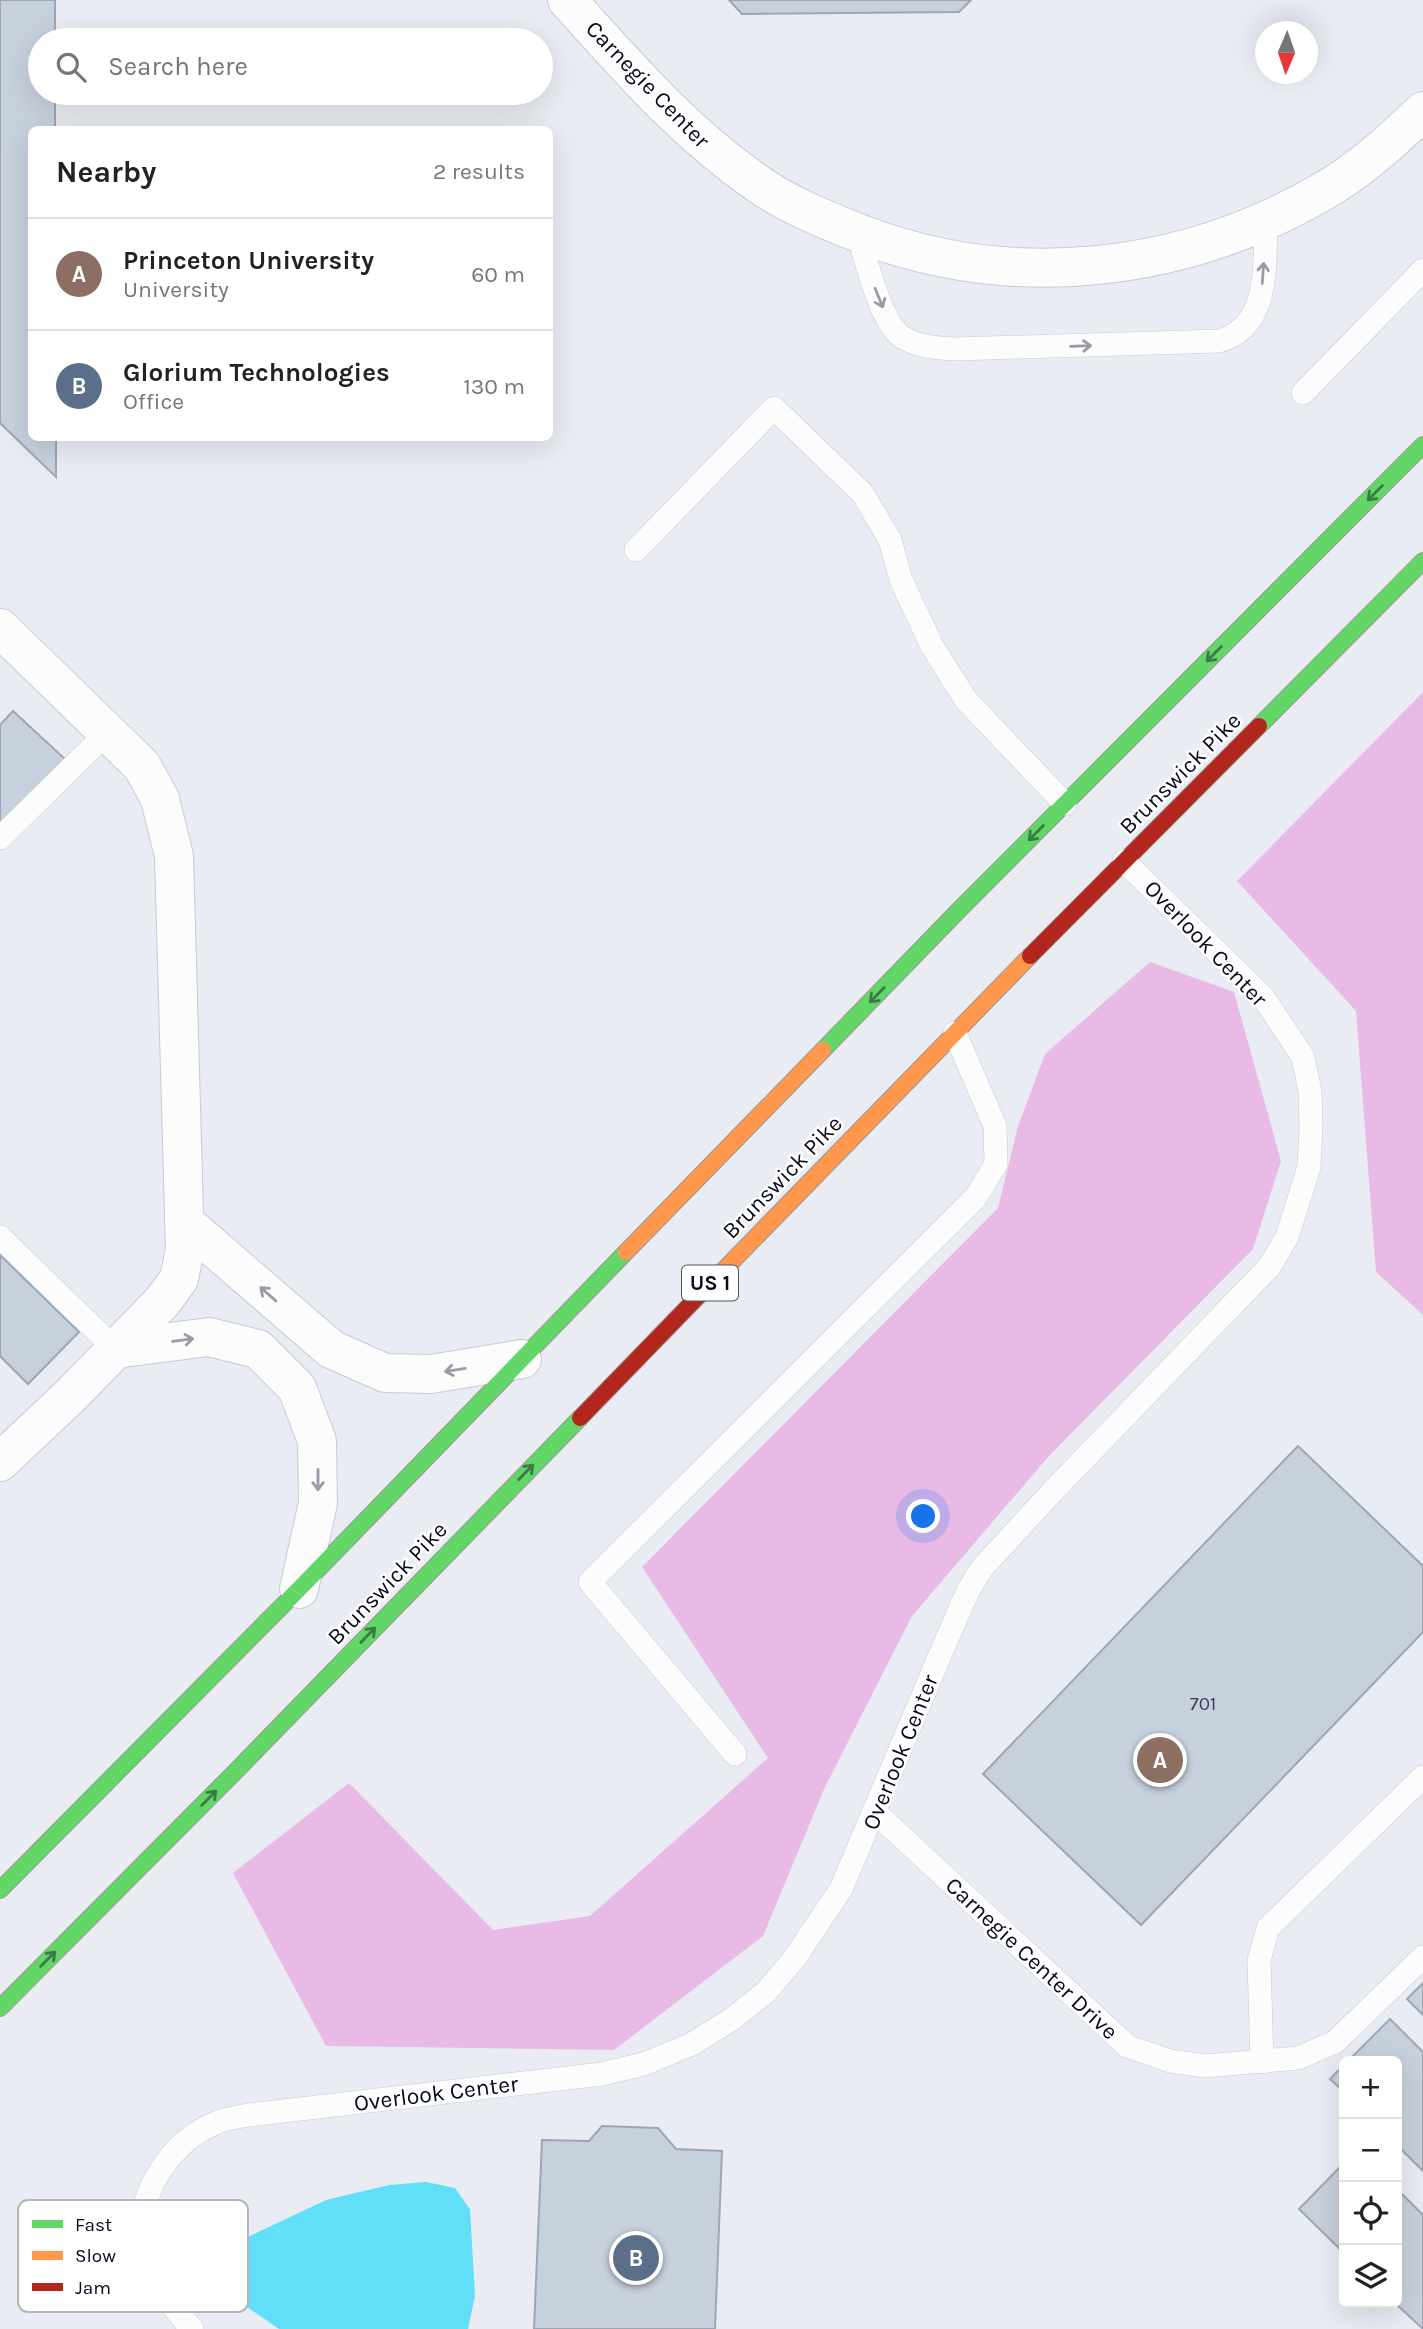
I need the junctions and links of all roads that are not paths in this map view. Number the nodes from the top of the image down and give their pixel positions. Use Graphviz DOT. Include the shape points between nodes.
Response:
graph roads {
  1 [pos="567,0"];
  2 [pos="1423,111"];
  3 [pos="1266,220"];
  4 [pos="858,233"];
  5 [pos="1423,270"];
  6 [pos="1303,393"];
  7 [pos="1423,444"];
  8 [pos="636,550"];
  9 [pos="1423,561"];
  10 [pos="0,628"];
  11 [pos="108,732"];
  12 [pos="1065,804"];
  13 [pos="0,838"];
  14 [pos="1124,861"];
  15 [pos="954,1032"];
  16 [pos="184,1222"];
  17 [pos="0,1237"];
  18 [pos="116,1349"];
  19 [pos="522,1359"];
  20 [pos="0,1462"];
  21 [pos="299,1589"];
  22 [pos="735,1754"];
  23 [pos="1423,1777"];
  24 [pos="875,1812"];
  25 [pos="0,1890"];
  26 [pos="1423,1956"];
  27 [pos="0,2007"];
  28 [pos="1262,2062"];
  29 [pos="147,2200"];
  30 [pos="177,2312"];
  31 [pos="192,2329"];
  1 -- 4 [label="street, Carnegie Center" via="700,141 759,185"];
  2 -- 3 [label="street, Carnegie Center" via="1389,144 1321,193"];
  3 -- 4 [label="street, Carnegie Center" via="1176,253 1104,266 1030,269 956,261 893,247"];
  4 -- 3 [label="lane, one-way" via="876,292 900,336 936,348 983,349 1234,337 1247,326 1261,296"];
  5 -- 6 [label="lane"];
  7 -- 12 [label="highway, one-way"];
  8 -- 12 [label="lane" via="774,408 863,494 890,540 901,580 932,646 966,700"];
  9 -- 14 [label="highway, Brunswick Pike / US 1"];
  10 -- 11 [label="street"];
  11 -- 13 [label="lane"];
  11 -- 16 [label="street" via="142,766 160,799 174,856"];
  12 -- 19 [label="highway, one-way"];
  14 -- 15 [label="highway, Brunswick Pike / US 1"];
  14 -- 24 [label="lane, Overlook Center" via="1263,997 1303,1057 1310,1091 1309,1167 1287,1237 1270,1266 982,1569 968,1591"];
  15 -- 22 [label="lane" via="995,1126 996,1164 976,1197 590,1582"];
  27 -- 15 [label="highway, Brunswick Pike / US 1, one-way" via="234,1773"];
  16 -- 18 [label="street" via="179,1279"];
  19 -- 16 [label="street, one-way" via="431,1374 385,1373 331,1349"];
  17 -- 18 [label="lane"];
  18 -- 20 [label="street"];
  18 -- 21 [label="street, one-way" via="209,1337 258,1349 297,1388 317,1441 318,1503"];
  19 -- 21 [label="highway"];
  21 -- 25 [label="highway"];
  23 -- 28 [label="lane" via="1268,1928 1259,1960"];
  24 -- 28 [label="lane, Carnegie Center Drive" via="1127,2046 1170,2061 1205,2066"];
  24 -- 29 [label="lane, Overlook Center" via="841,1889 794,1959 766,1992 692,2044 644,2064 602,2074 218,2122 183,2144 159,2170"];
  26 -- 28 [label="lane, Carnegie Center Drive" via="1335,2042 1298,2057"];
  30 -- 31 [label="lane, Overlook Center"];
}
